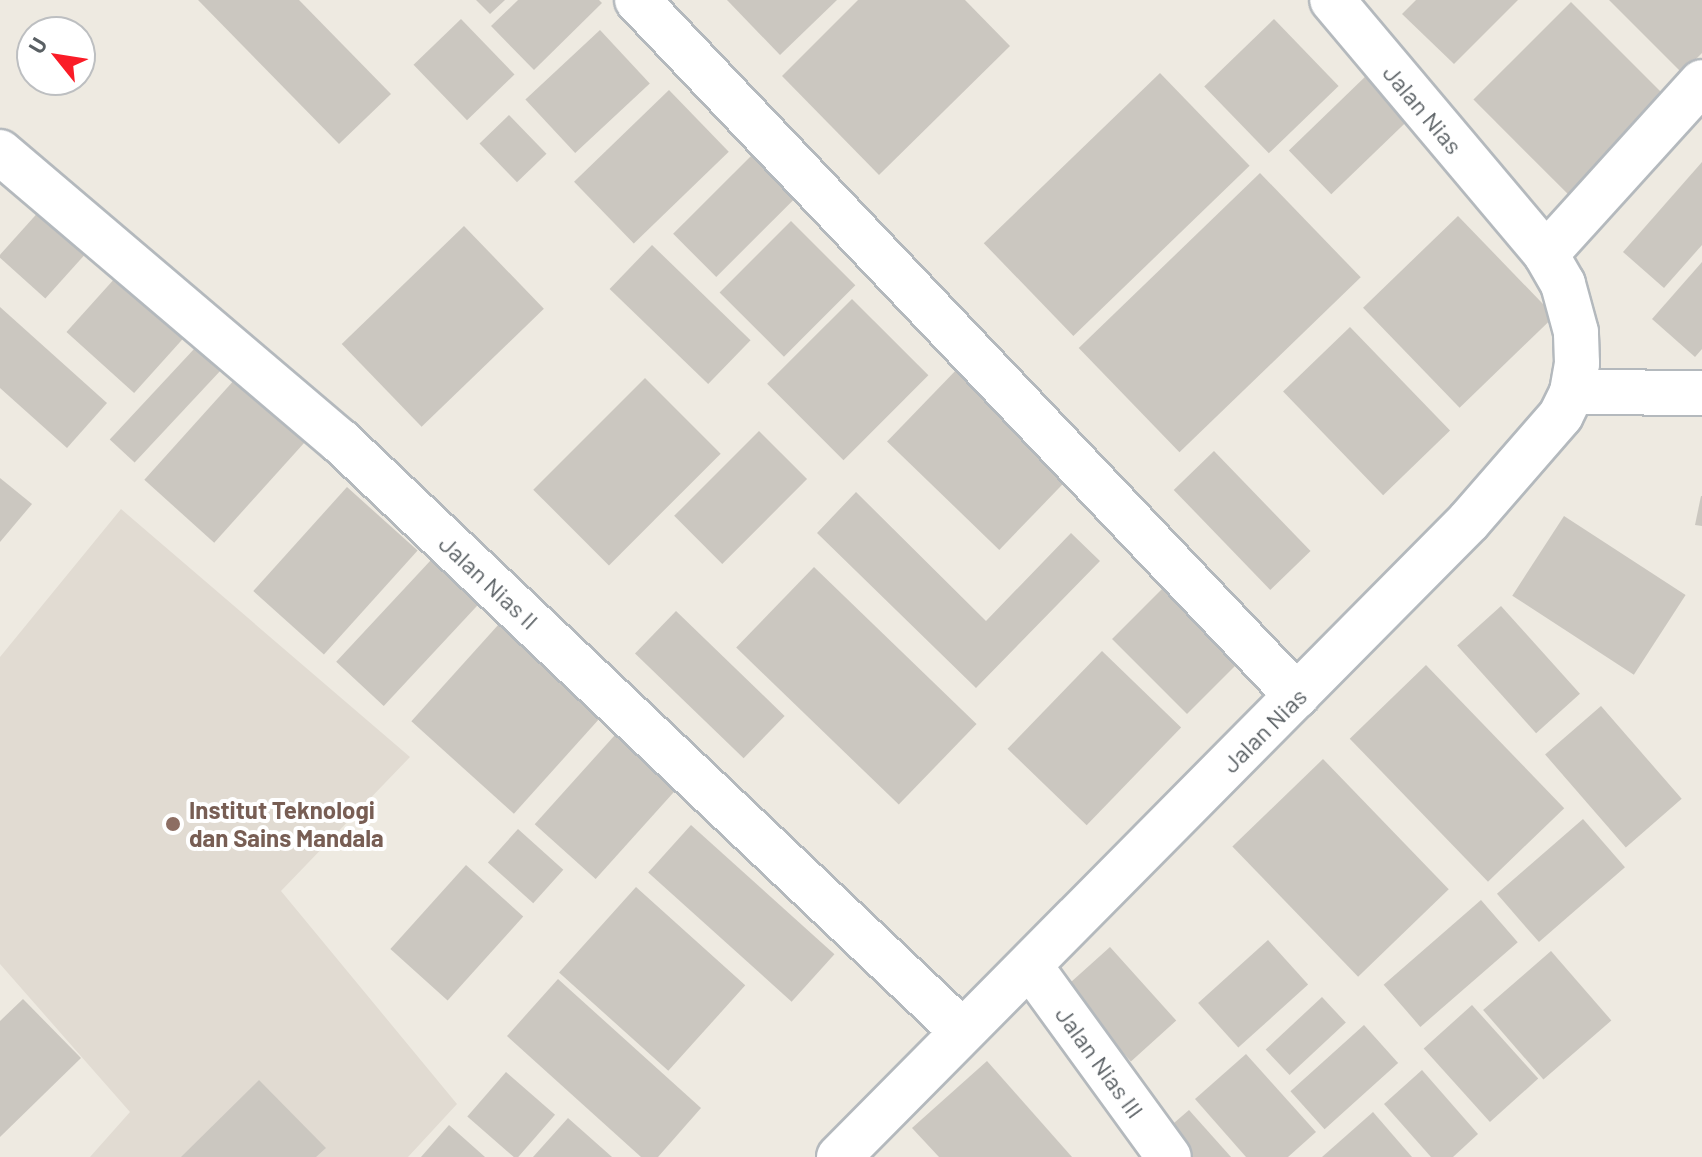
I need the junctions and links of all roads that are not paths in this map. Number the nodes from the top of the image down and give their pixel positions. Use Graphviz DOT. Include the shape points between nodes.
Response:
graph roads {
  1 [pos="637,0"];
  2 [pos="1332,0"];
  3 [pos="1702,82"];
  4 [pos="0,152"];
  5 [pos="1546,254"];
  6 [pos="1572,392"];
  7 [pos="1702,393"];
  8 [pos="1297,696"];
  9 [pos="1030,966"];
  10 [pos="961,1030"];
  11 [pos="839,1157"];
  12 [pos="1169,1157"];
  1 -- 8 [label="street"];
  2 -- 5 [label="street, Jalan Nias"];
  3 -- 5 [label="street"];
  4 -- 10 [label="street, Jalan Nias II" via="340,441"];
  5 -- 6 [label="street, Jalan Nias" via="1563,284 1576,332"];
  6 -- 7 [label="street"];
  6 -- 8 [label="street, Jalan Nias" via="1561,415 1469,521"];
  8 -- 9 [label="street, Jalan Nias"];
  9 -- 10 [label="street, Jalan Nias"];
  9 -- 12 [label="street, Jalan Nias III"];
  10 -- 11 [label="street, Jalan Nias"];
}
